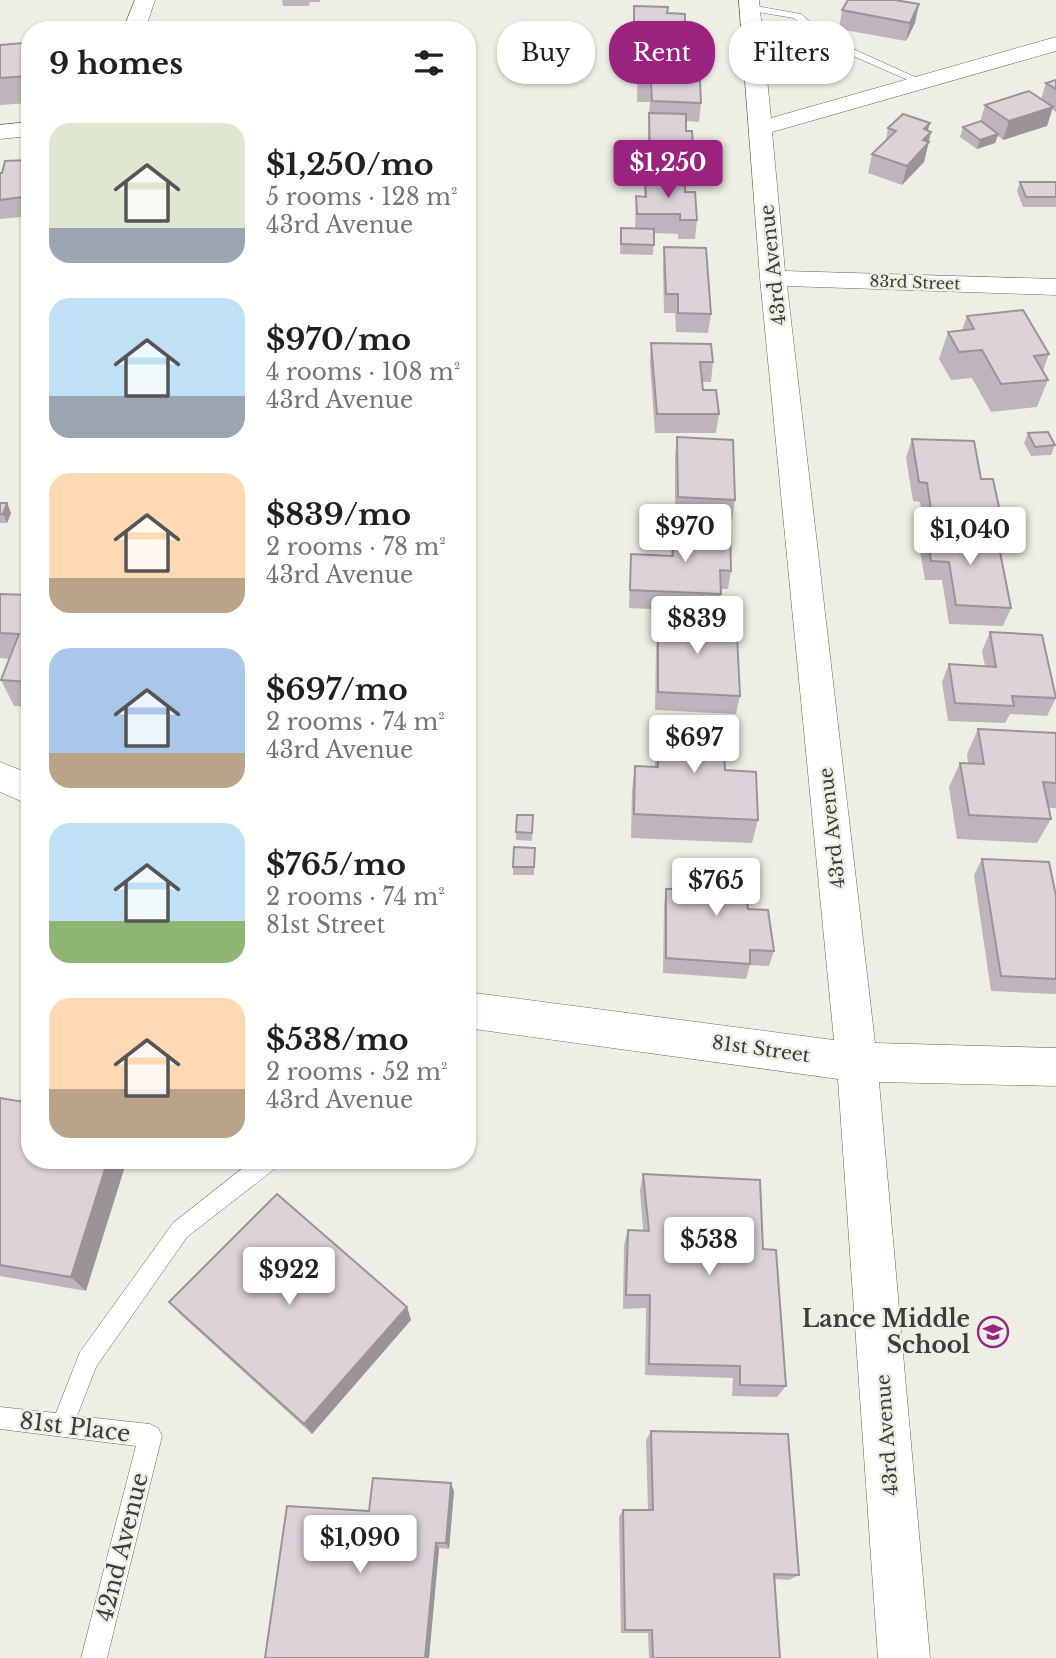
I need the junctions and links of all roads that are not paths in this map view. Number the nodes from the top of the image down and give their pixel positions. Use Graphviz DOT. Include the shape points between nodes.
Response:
graph roads {
  1 [pos="145,0"];
  2 [pos="749,4"];
  3 [pos="137,21"];
  4 [pos="1056,44"];
  5 [pos="922,82"];
  6 [pos="760,128"];
  7 [pos="21,131"];
  8 [pos="0,132"];
  9 [pos="773,278"];
  10 [pos="1056,287"];
  11 [pos="0,776"];
  12 [pos="21,786"];
  13 [pos="476,1011"];
  14 [pos="858,1062"];
  15 [pos="1056,1067"];
  16 [pos="258,1169"];
  17 [pos="0,1418"];
  18 [pos="62,1426"];
  19 [pos="150,1436"];
  20 [pos="94,1658"];
  21 [pos="904,1658"];
  1 -- 3 [label="street"];
  2 -- 5 [label="lane" via="797,16 825,40"];
  2 -- 6 [label="street, 43rd Avenue"];
  4 -- 5 [label="street"];
  5 -- 6 [label="street"];
  6 -- 9 [label="street, 43rd Avenue"];
  7 -- 8 [label="street"];
  9 -- 10 [label="street, 83rd Street"];
  9 -- 14 [label="street, 43rd Avenue"];
  11 -- 12 [label="street"];
  13 -- 14 [label="street, 81st Street"];
  14 -- 15 [label="street, 81st Street"];
  14 -- 21 [label="street, 43rd Avenue"];
  16 -- 18 [label="lane" via="180,1230 88,1360"];
  17 -- 18 [label="lane, 81st Place"];
  18 -- 19 [label="lane, 81st Place"];
  19 -- 20 [label="lane, 42nd Avenue"];
}
